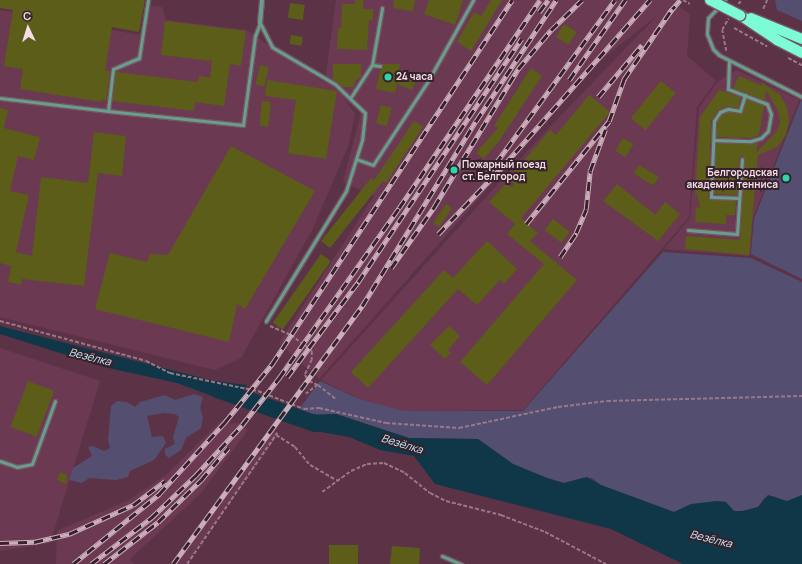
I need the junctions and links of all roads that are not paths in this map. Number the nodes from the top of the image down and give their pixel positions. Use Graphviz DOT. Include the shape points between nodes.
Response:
graph roads {
  1 [pos="148,0"];
  2 [pos="262,0"];
  3 [pos="473,0"];
  4 [pos="710,0"];
  5 [pos="725,0"];
  6 [pos="382,8"];
  7 [pos="735,11"];
  8 [pos="260,23"];
  9 [pos="802,39"];
  10 [pos="802,53"];
  11 [pos="729,61"];
  12 [pos="372,65"];
  13 [pos="380,66"];
  14 [pos="746,95"];
  15 [pos="351,97"];
  16 [pos="802,97"];
  17 [pos="0,98"];
  18 [pos="108,111"];
  19 [pos="714,140"];
  20 [pos="356,159"];
  21 [pos="742,159"];
  22 [pos="739,198"];
  23 [pos="688,230"];
  24 [pos="266,321"];
  25 [pos="55,401"];
  26 [pos="0,461"];
  27 [pos="442,556"];
  28 [pos="461,564"];
  1 -- 18 [label="lane" via="139,58 113,69"];
  2 -- 8 [label="street"];
  3 -- 20 [label="lane" via="428,82 372,165"];
  4 -- 7 [label="main road, bridge"];
  5 -- 11 [label="lane" via="708,18 707,34 713,49"];
  6 -- 12 [label="lane"];
  7 -- 9 [label="main road"];
  7 -- 10 [label="main road" via="776,40"];
  8 -- 15 [label="lane" via="272,47 335,84"];
  8 -- 18 [label="lane" via="255,36 243,125"];
  11 -- 14 [label="lane" via="728,89"];
  11 -- 16 [label="lane"];
  12 -- 13 [label="lane"];
  12 -- 15 [label="lane"];
  14 -- 19 [label="lane" via="740,111 728,109 720,112 714,121"];
  14 -- 19 [label="lane" via="767,104 772,114 768,131 761,138 751,141"];
  15 -- 20 [label="lane" via="365,113 362,140"];
  17 -- 18 [label="lane"];
  19 -- 22 [label="lane" via="711,197"];
  20 -- 24 [label="lane" via="346,191"];
  21 -- 22 [label="lane"];
  22 -- 23 [label="lane" via="737,234"];
  25 -- 26 [label="lane" via="32,464 17,467"];
  27 -- 28 [label="lane"];
}
